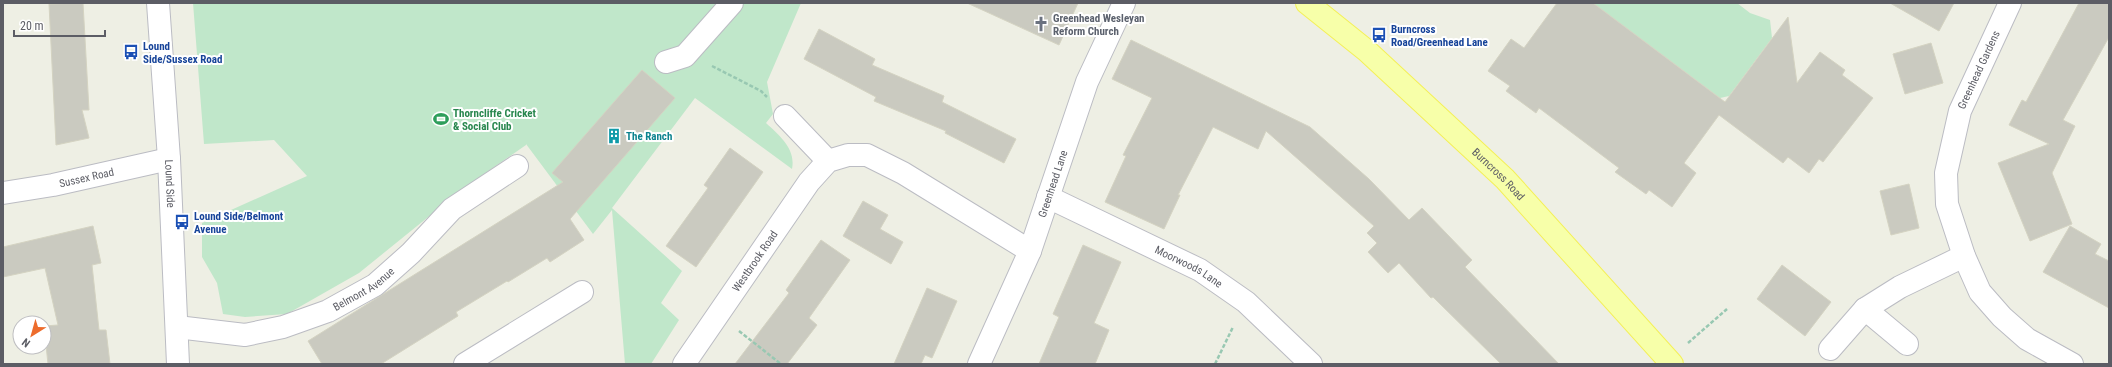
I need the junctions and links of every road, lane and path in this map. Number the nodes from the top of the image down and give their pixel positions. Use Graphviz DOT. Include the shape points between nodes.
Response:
graph roads {
  1 [pos="158,3"];
  2 [pos="732,3"];
  3 [pos="1124,3"];
  4 [pos="1307,3"];
  5 [pos="2010,3"];
  6 [pos="676,59"];
  7 [pos="785,116"];
  8 [pos="170,159"];
  9 [pos="828,161"];
  10 [pos="516,166"];
  11 [pos="3,193"];
  12 [pos="1048,197"];
  13 [pos="1030,251"];
  14 [pos="1964,256"];
  15 [pos="582,292"];
  16 [pos="1246,302"];
  17 [pos="1727,309"];
  18 [pos="1865,309"];
  19 [pos="718,315"];
  20 [pos="177,327"];
  21 [pos="1907,344"];
  22 [pos="1830,349"];
  23 [pos="1670,362"];
  24 [pos="178,364"];
  25 [pos="464,364"];
  26 [pos="684,364"];
  27 [pos="781,364"];
  28 [pos="979,364"];
  29 [pos="1215,364"];
  30 [pos="1311,364"];
  31 [pos="2072,364"];
  1 -- 8 [label="street, Lound Side"];
  2 -- 6 [label="street"];
  3 -- 12 [label="street, Greenhead Lane" via="1087,82"];
  4 -- 23 [label="main road, Burncross Road" via="1366,51 1504,179"];
  5 -- 14 [label="street, Greenhead Gardens" via="1960,111 1946,173 1947,204"];
  6 -- 7 [label="path" via="717,68 760,91"];
  7 -- 9 [label="street"];
  8 -- 11 [label="street, Sussex Road" via="53,185"];
  8 -- 20 [label="street, Lound Side"];
  9 -- 13 [label="street, Westbrook Road" via="848,154 868,155 903,172"];
  9 -- 19 [label="street, Westbrook Road" via="809,182"];
  10 -- 20 [label="street, Belmont Avenue" via="452,209 411,253 375,285 328,311 283,327 245,335"];
  12 -- 13 [label="street, Greenhead Lane"];
  12 -- 16 [label="street, Moorwoods Lane" via="1200,270"];
  13 -- 28 [label="street, Greenhead Lane"];
  14 -- 18 [label="street" via="1900,287"];
  14 -- 31 [label="street, Greenhead Gardens" via="1980,292 2002,317 2027,339"];
  15 -- 25 [label="street"];
  16 -- 29 [label="path"];
  16 -- 30 [label="street, Moorwoods Lane"];
  17 -- 23 [label="path"];
  18 -- 21 [label="street"];
  18 -- 22 [label="street"];
  19 -- 26 [label="street, Westbrook Road"];
  19 -- 27 [label="path"];
  20 -- 24 [label="street, Lound Side"];
}
